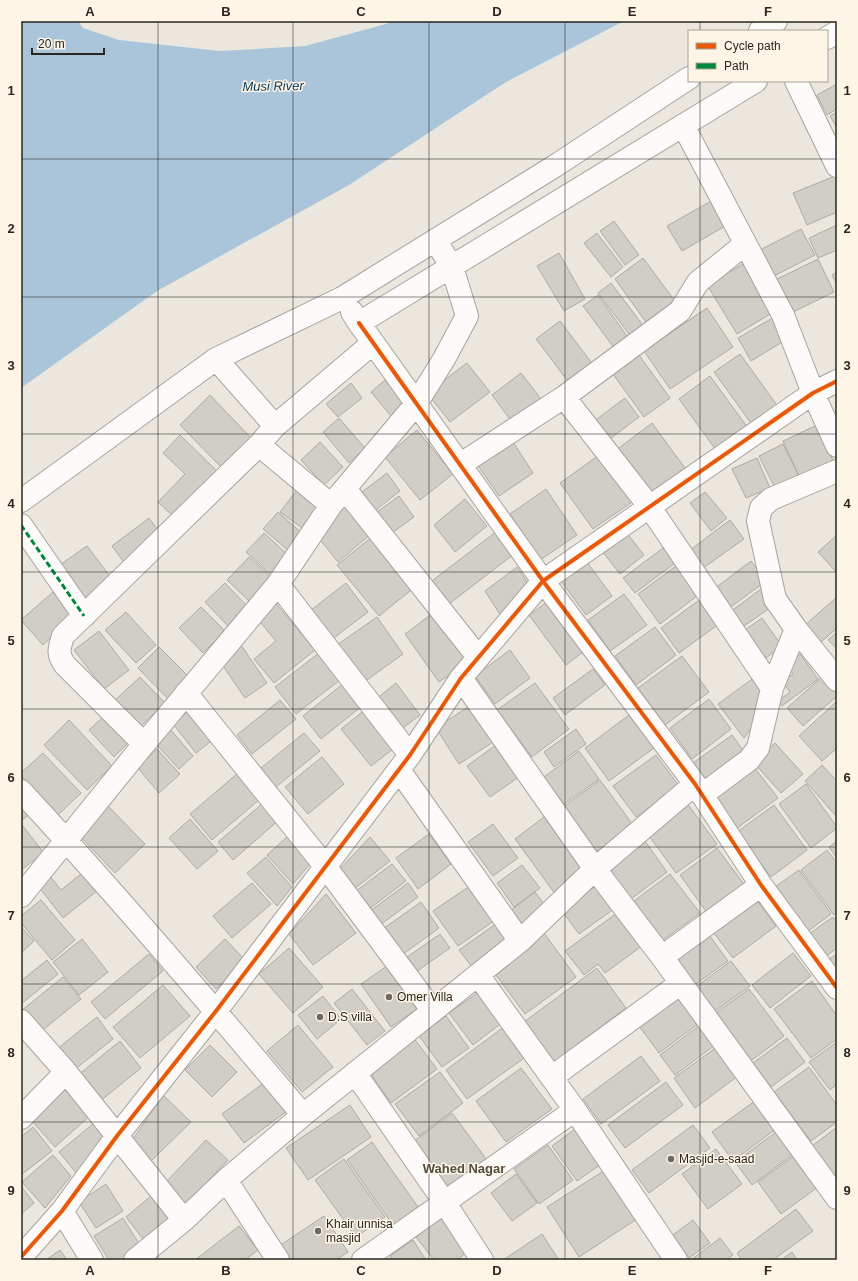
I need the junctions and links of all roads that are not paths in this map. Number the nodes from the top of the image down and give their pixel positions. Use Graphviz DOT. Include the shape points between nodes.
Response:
graph roads {
  1 [pos="776,21"];
  2 [pos="762,30"];
  3 [pos="837,32"];
  4 [pos="828,37"];
  5 [pos="688,79"];
  6 [pos="754,82"];
  7 [pos="796,82"];
  8 [pos="683,125"];
  9 [pos="837,166"];
  10 [pos="435,240"];
  11 [pos="746,244"];
  12 [pos="452,267"];
  13 [pos="342,298"];
  14 [pos="359,323"];
  15 [pos="373,343"];
  16 [pos="216,359"];
  17 [pos="837,381"];
  18 [pos="813,393"];
  19 [pos="564,397"];
  20 [pos="416,404"];
  21 [pos="275,426"];
  22 [pos="259,445"];
  23 [pos="837,446"];
  24 [pos="461,464"];
  25 [pos="837,471"];
  26 [pos="338,497"];
  27 [pos="21,501"];
  28 [pos="649,506"];
  29 [pos="21,526"];
  30 [pos="543,580"];
  31 [pos="278,584"];
  32 [pos="84,616"];
  33 [pos="796,629"];
  34 [pos="478,657"];
  35 [pos="461,678"];
  36 [pos="837,680"];
  37 [pos="772,688"];
  38 [pos="186,693"];
  39 [pos="144,744"];
  40 [pos="404,763"];
  41 [pos="699,790"];
  42 [pos="21,791"];
  43 [pos="66,840"];
  44 [pos="325,866"];
  45 [pos="595,869"];
  46 [pos="761,884"];
  47 [pos="21,896"];
  48 [pos="520,941"];
  49 [pos="662,956"];
  50 [pos="478,975"];
  51 [pos="681,983"];
  52 [pos="837,988"];
  53 [pos="216,1011"];
  54 [pos="433,1011"];
  55 [pos="21,1022"];
  56 [pos="66,1072"];
  57 [pos="355,1073"];
  58 [pos="552,1077"];
  59 [pos="575,1110"];
  60 [pos="303,1115"];
  61 [pos="21,1118"];
  62 [pos="117,1136"];
  63 [pos="226,1180"];
  64 [pos="837,1198"];
  65 [pos="445,1202"];
  66 [pos="62,1211"];
  67 [pos="184,1220"];
  68 [pos="21,1257"];
  69 [pos="92,1260"];
  70 [pos="135,1260"];
  71 [pos="278,1260"];
  72 [pos="363,1260"];
  73 [pos="482,1260"];
  74 [pos="676,1260"];
  1 -- 2 [label="street"];
  3 -- 4 [label="street"];
  5 -- 10 [label="street" via="555,166"];
  6 -- 8 [label="street"];
  7 -- 9 [label="street"];
  8 -- 11 [label="street"];
  8 -- 12 [label="street"];
  10 -- 12 [label="street"];
  10 -- 13 [label="street"];
  11 -- 18 [label="street" via="783,315"];
  11 -- 19 [label="street" via="698,282 680,311"];
  12 -- 14 [label="street"];
  12 -- 20 [label="street" via="468,316"];
  13 -- 14 [label="street"];
  13 -- 16 [label="street"];
  14 -- 15 [label="street"];
  15 -- 20 [label="street"];
  15 -- 21 [label="street"];
  16 -- 21 [label="street"];
  16 -- 27 [label="street"];
  17 -- 18 [label="street"];
  18 -- 23 [label="street"];
  18 -- 28 [label="street"];
  19 -- 24 [label="street"];
  19 -- 28 [label="street"];
  20 -- 24 [label="street"];
  20 -- 26 [label="street"];
  21 -- 22 [label="street"];
  22 -- 26 [label="street"];
  22 -- 32 [label="street"];
  24 -- 30 [label="street"];
  25 -- 33 [label="street" via="771,499 761,508 759,514 758,521 775,599"];
  26 -- 31 [label="street"];
  26 -- 34 [label="street"];
  28 -- 30 [label="street"];
  28 -- 37 [label="street"];
  29 -- 32 [label="street"];
  30 -- 34 [label="street"];
  30 -- 41 [label="street"];
  31 -- 38 [label="street"];
  31 -- 40 [label="street"];
  32 -- 39 [label="street" via="63,636 59,648 60,657"];
  33 -- 36 [label="street"];
  33 -- 37 [label="street"];
  34 -- 35 [label="street"];
  35 -- 40 [label="street"];
  35 -- 45 [label="street"];
  37 -- 41 [label="street" via="758,748 749,760"];
  38 -- 39 [label="street"];
  38 -- 44 [label="street"];
  39 -- 43 [label="street"];
  40 -- 44 [label="street"];
  40 -- 48 [label="street"];
  41 -- 45 [label="street"];
  41 -- 46 [label="street"];
  42 -- 43 [label="street"];
  43 -- 47 [label="street"];
  43 -- 53 [label="street"];
  44 -- 53 [label="street"];
  44 -- 54 [label="street"];
  45 -- 48 [label="street"];
  45 -- 49 [label="street"];
  46 -- 49 [label="street"];
  46 -- 52 [label="street"];
  48 -- 50 [label="street"];
  49 -- 51 [label="street"];
  50 -- 54 [label="street"];
  50 -- 58 [label="street"];
  51 -- 58 [label="street"];
  51 -- 64 [label="street"];
  53 -- 60 [label="street"];
  53 -- 62 [label="street"];
  54 -- 57 [label="street"];
  55 -- 56 [label="street"];
  56 -- 61 [label="street"];
  56 -- 62 [label="street"];
  57 -- 60 [label="street"];
  57 -- 65 [label="street"];
  58 -- 59 [label="street"];
  59 -- 65 [label="street"];
  59 -- 74 [label="street"];
  60 -- 63 [label="street"];
  62 -- 66 [label="street"];
  62 -- 67 [label="street"];
  63 -- 67 [label="street"];
  63 -- 71 [label="street"];
  65 -- 72 [label="street"];
  65 -- 73 [label="street"];
  66 -- 68 [label="street"];
  66 -- 69 [label="street"];
  67 -- 70 [label="street"];
}
